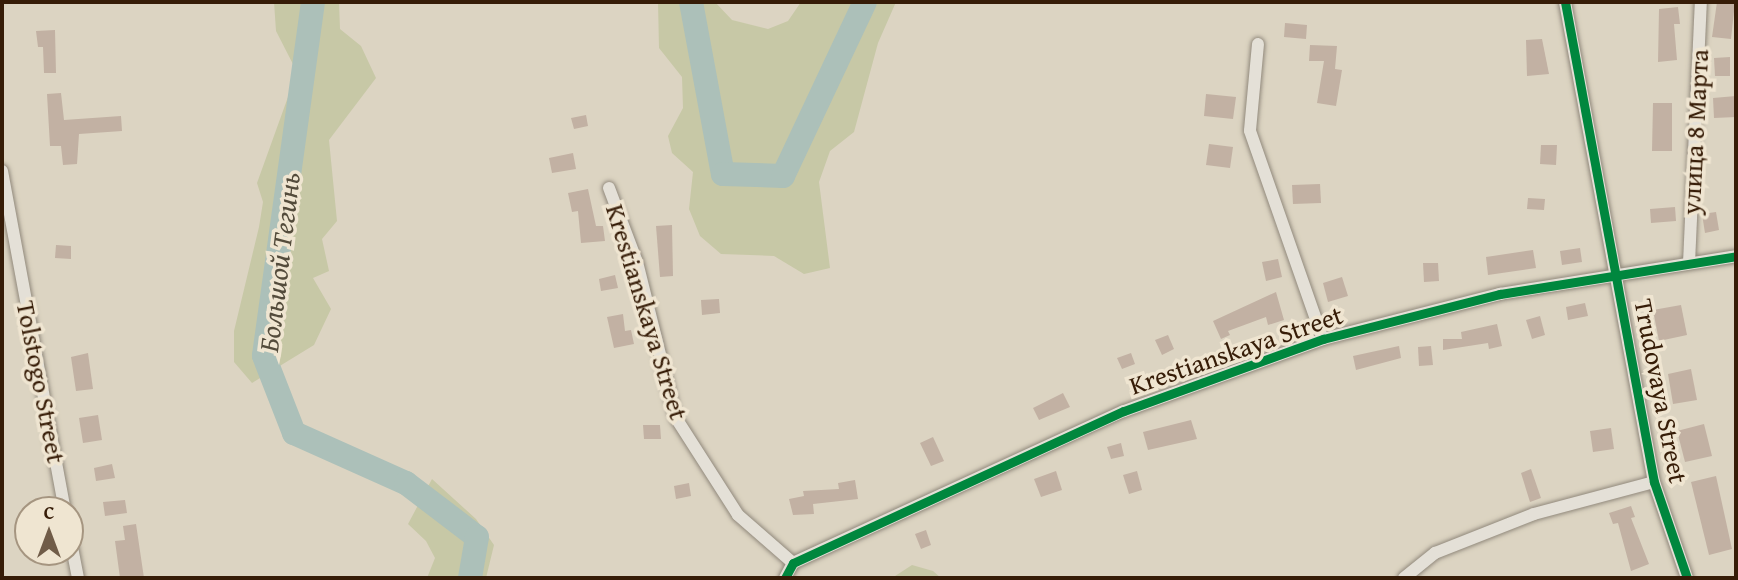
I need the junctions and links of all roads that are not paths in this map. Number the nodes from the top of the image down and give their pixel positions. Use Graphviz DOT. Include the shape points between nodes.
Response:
graph roads {
  1 [pos="1565,2"];
  2 [pos="1701,2"];
  3 [pos="1258,44"];
  4 [pos="2,171"];
  5 [pos="609,188"];
  6 [pos="1736,256"];
  7 [pos="1689,263"];
  8 [pos="1618,275"];
  9 [pos="1323,340"];
  10 [pos="1654,482"];
  11 [pos="62,496"];
  12 [pos="793,563"];
  13 [pos="785,578"];
  14 [pos="1404,578"];
  15 [pos="1687,578"];
  1 -- 8 [label="street, Trudovaya Street"];
  2 -- 7 [label="street, улица 8 Марта"];
  3 -- 9 [label="street, Krestianskaya Street" via="1250,131"];
  4 -- 11 [label="street, Tolstogo Street"];
  5 -- 12 [label="street, Krestianskaya Street" via="637,262 676,418 738,515"];
  6 -- 7 [label="street, Krestianskaya Street"];
  7 -- 8 [label="street, Krestianskaya Street"];
  8 -- 9 [label="street, Krestianskaya Street" via="1500,294"];
  8 -- 10 [label="street, Trudovaya Street"];
  9 -- 12 [label="street, Krestianskaya Street" via="1124,411"];
  10 -- 14 [label="street" via="1534,514 1435,553"];
  10 -- 15 [label="street, Trudovaya Street"];
  12 -- 13 [label="street"];
}
